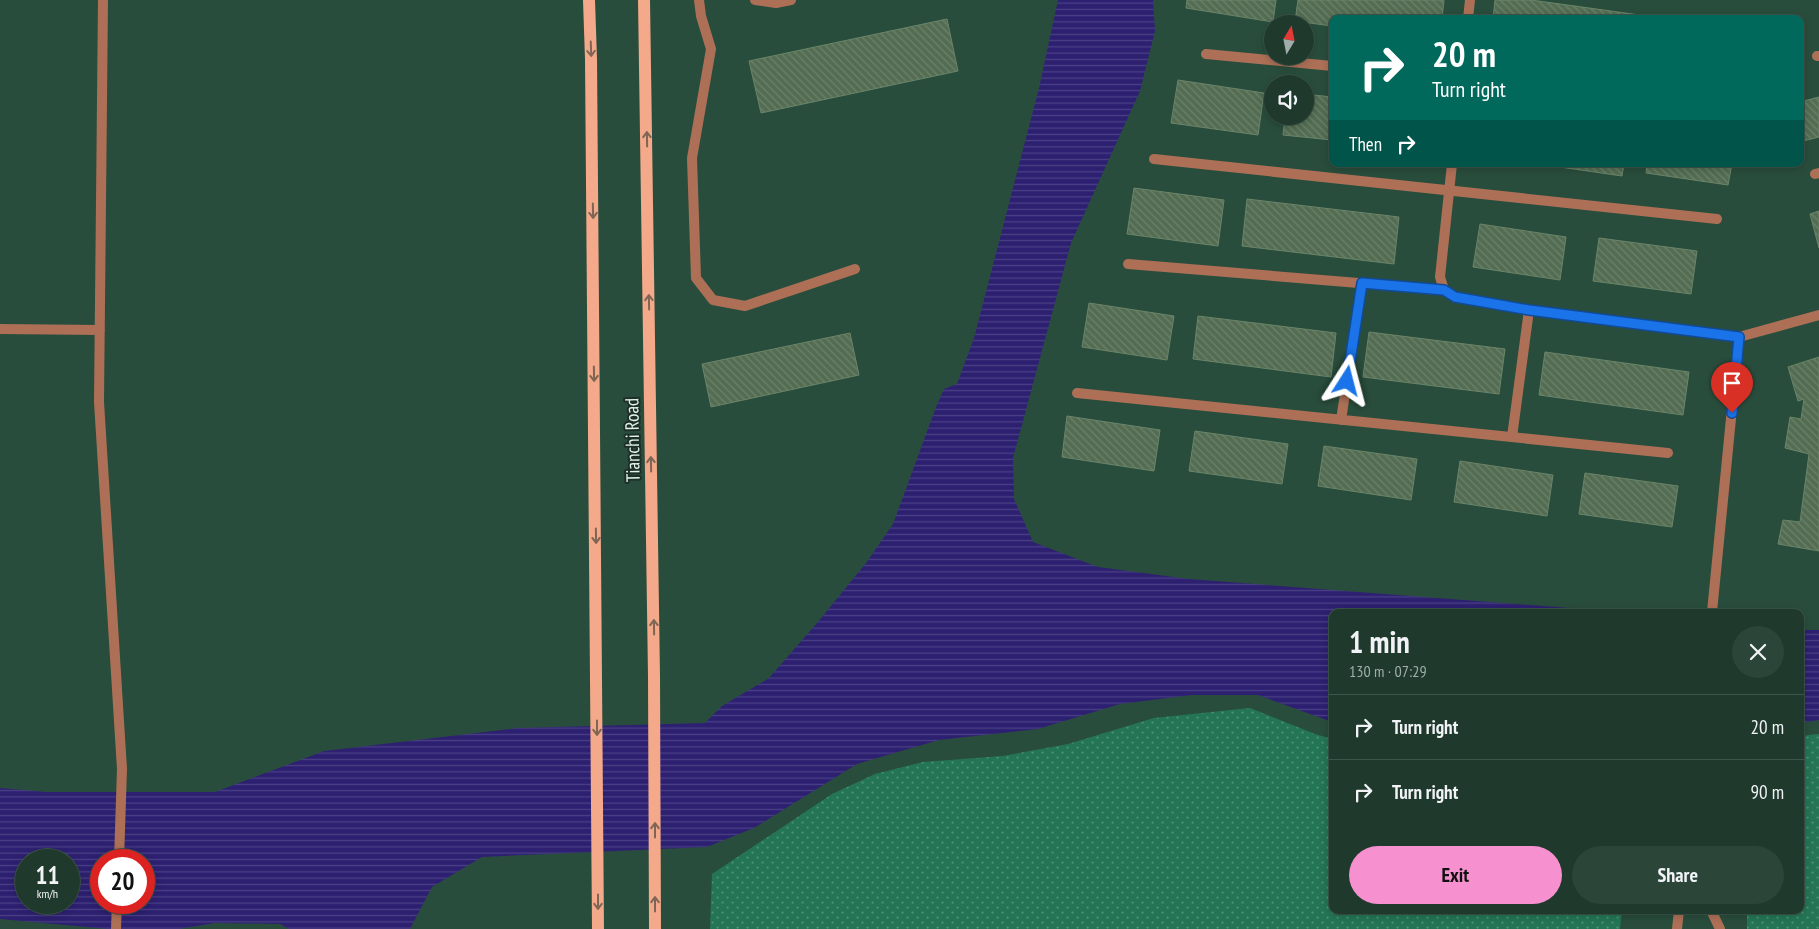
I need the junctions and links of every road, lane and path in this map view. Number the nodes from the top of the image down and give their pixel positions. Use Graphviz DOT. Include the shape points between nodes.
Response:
graph roads {
  1 [pos="103,0"];
  2 [pos="590,0"];
  3 [pos="644,0"];
  4 [pos="700,0"];
  5 [pos="755,0"];
  6 [pos="791,0"];
  7 [pos="1470,0"];
  8 [pos="1468,15"];
  9 [pos="1206,54"];
  10 [pos="1329,66"];
  11 [pos="1154,159"];
  12 [pos="1452,167"];
  13 [pos="1449,191"];
  14 [pos="1717,219"];
  15 [pos="1128,264"];
  16 [pos="855,269"];
  17 [pos="1362,283"];
  18 [pos="1444,290"];
  19 [pos="1529,310"];
  20 [pos="1819,314"];
  21 [pos="0,329"];
  22 [pos="100,330"];
  23 [pos="1739,337"];
  24 [pos="1077,394"];
  25 [pos="1341,420"];
  26 [pos="1512,437"];
  27 [pos="1668,453"];
  28 [pos="1712,609"];
  29 [pos="119,849"];
  30 [pos="117,914"];
  31 [pos="1679,914"];
  32 [pos="1713,914"];
  33 [pos="116,929"];
  34 [pos="598,929"];
  35 [pos="655,929"];
  36 [pos="1677,929"];
  37 [pos="1720,929"];
  1 -- 22 [label="street"];
  2 -- 34 [label="main road, Tianchi Road, one-way"];
  35 -- 3 [label="main road, Tianchi Road, one-way"];
  4 -- 16 [label="street" via="711,49 692,158 696,278 713,300 745,306"];
  5 -- 6 [label="street" via="776,3"];
  7 -- 8 [label="street"];
  9 -- 10 [label="street"];
  11 -- 13 [label="street"];
  12 -- 13 [label="street"];
  13 -- 14 [label="street"];
  13 -- 18 [label="street" via="1440,277"];
  15 -- 17 [label="street"];
  17 -- 18 [label="street"];
  17 -- 25 [label="street"];
  18 -- 19 [label="street" via="1455,297"];
  19 -- 23 [label="street"];
  19 -- 26 [label="street"];
  20 -- 23 [label="street"];
  21 -- 22 [label="street"];
  22 -- 29 [label="street" via="99,402 122,769"];
  23 -- 28 [label="street"];
  24 -- 25 [label="street"];
  25 -- 26 [label="street"];
  26 -- 27 [label="street"];
  30 -- 33 [label="street"];
  31 -- 36 [label="street"];
  32 -- 37 [label="street"];
}
